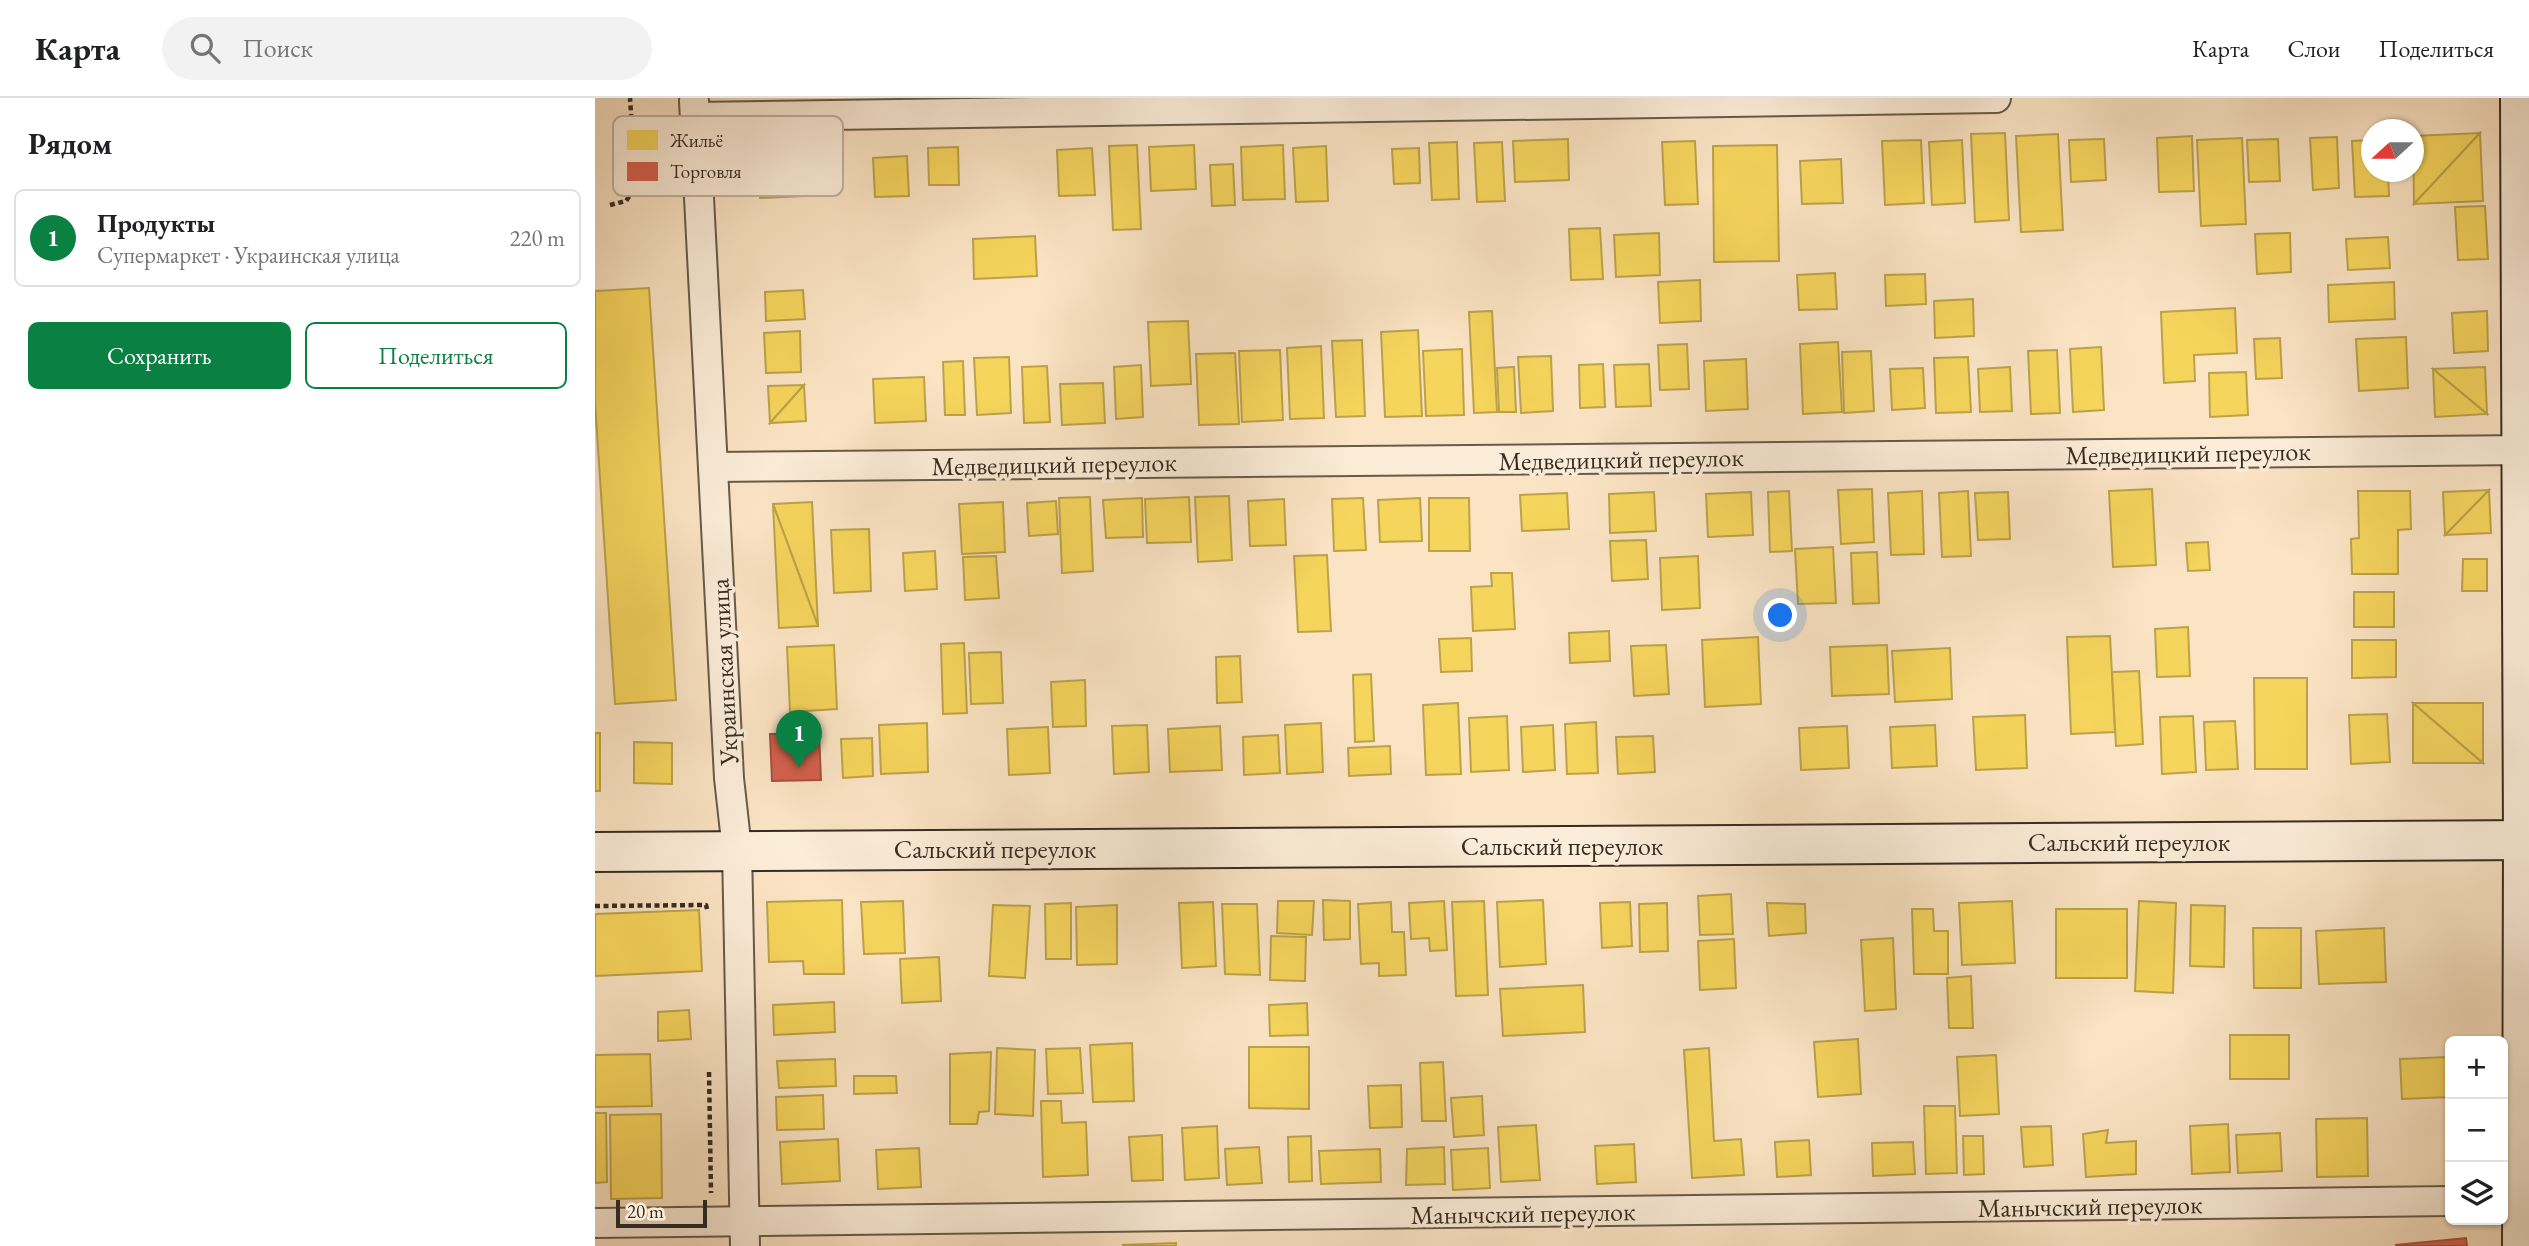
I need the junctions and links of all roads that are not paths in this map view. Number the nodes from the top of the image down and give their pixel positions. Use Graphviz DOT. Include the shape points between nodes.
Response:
graph roads {
  1 [pos="1996,98"];
  2 [pos="2520,98"];
  3 [pos="695,108"];
  4 [pos="699,196"];
  5 [pos="2525,450"];
  6 [pos="713,467"];
  7 [pos="2526,840"];
  8 [pos="737,850"];
  9 [pos="595,852"];
  10 [pos="2518,1200"];
  11 [pos="2445,1202"];
  12 [pos="595,1223"];
  13 [pos="744,1234"];
  14 [pos="2522,1246"];
  1 -- 3 [label="street"];
  2 -- 5 [label="main road"];
  4 -- 6 [label="street, Украинская улица"];
  5 -- 6 [label="street, Медведицкий переулок"];
  5 -- 7 [label="main road"];
  6 -- 8 [label="street, Украинская улица"];
  7 -- 8 [label="main road, Сальский переулок"];
  7 -- 10 [label="main road"];
  8 -- 9 [label="main road, Сальский переулок"];
  8 -- 13 [label="street, Украинская улица"];
  10 -- 14 [label="main road"];
  11 -- 13 [label="street, Манычский переулок"];
  12 -- 13 [label="street, Манычский переулок" via="711,1223"];
}
